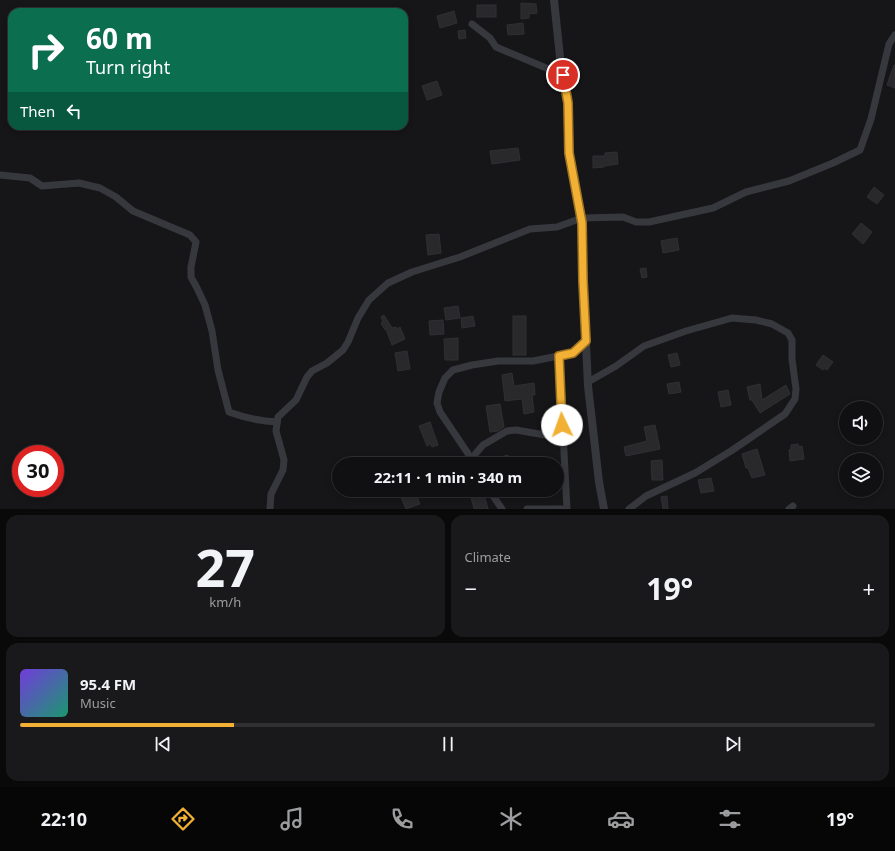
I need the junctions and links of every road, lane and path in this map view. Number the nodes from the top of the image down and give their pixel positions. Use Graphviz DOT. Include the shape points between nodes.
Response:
graph roads {
  1 [pos="554,0"];
  2 [pos="472,24"];
  3 [pos="895,35"];
  4 [pos="563,75"];
  5 [pos="0,175"];
  6 [pos="582,218"];
  7 [pos="586,341"];
  8 [pos="559,356"];
  9 [pos="588,382"];
  10 [pos="277,422"];
  11 [pos="563,438"];
  12 [pos="469,457"];
  13 [pos="474,457"];
  14 [pos="494,497"];
  15 [pos="270,509"];
  16 [pos="502,509"];
  17 [pos="527,509"];
  18 [pos="563,509"];
  19 [pos="567,509"];
  20 [pos="604,509"];
  21 [pos="629,509"];
  1 -- 4 [label="street"];
  2 -- 4 [label="street" via="490,38 496,47"];
  3 -- 6 [label="street" via="888,44 860,150 790,181 746,192 713,208 648,222 636,222 623,217"];
  4 -- 6 [label="street" via="568,103 569,153"];
  5 -- 10 [label="street" via="30,178 42,186 79,183 100,188 133,211 190,235 196,242 191,277 198,288 212,331 218,370 229,412 245,418"];
  6 -- 7 [label="street"];
  6 -- 10 [label="street" via="558,227 530,229 388,283 369,300 343,350 312,371 296,400 278,417"];
  7 -- 8 [label="street" via="573,353"];
  7 -- 9 [label="street"];
  8 -- 11 [label="street"];
  8 -- 12 [label="street" via="533,361 498,361 472,365 453,370 445,378 437,403 440,412"];
  9 -- 20 [label="street"];
  9 -- 21 [label="street" via="644,346 732,318 772,324 788,333 792,340 796,389 795,399 785,414 732,451 695,473 646,496"];
  10 -- 15 [label="street" via="276,432 284,460 271,494"];
  11 -- 13 [label="street" via="516,430 507,431 482,445"];
  11 -- 19 [label="street"];
  14 -- 16 [label="street"];
  17 -- 18 [label="street"];
}
